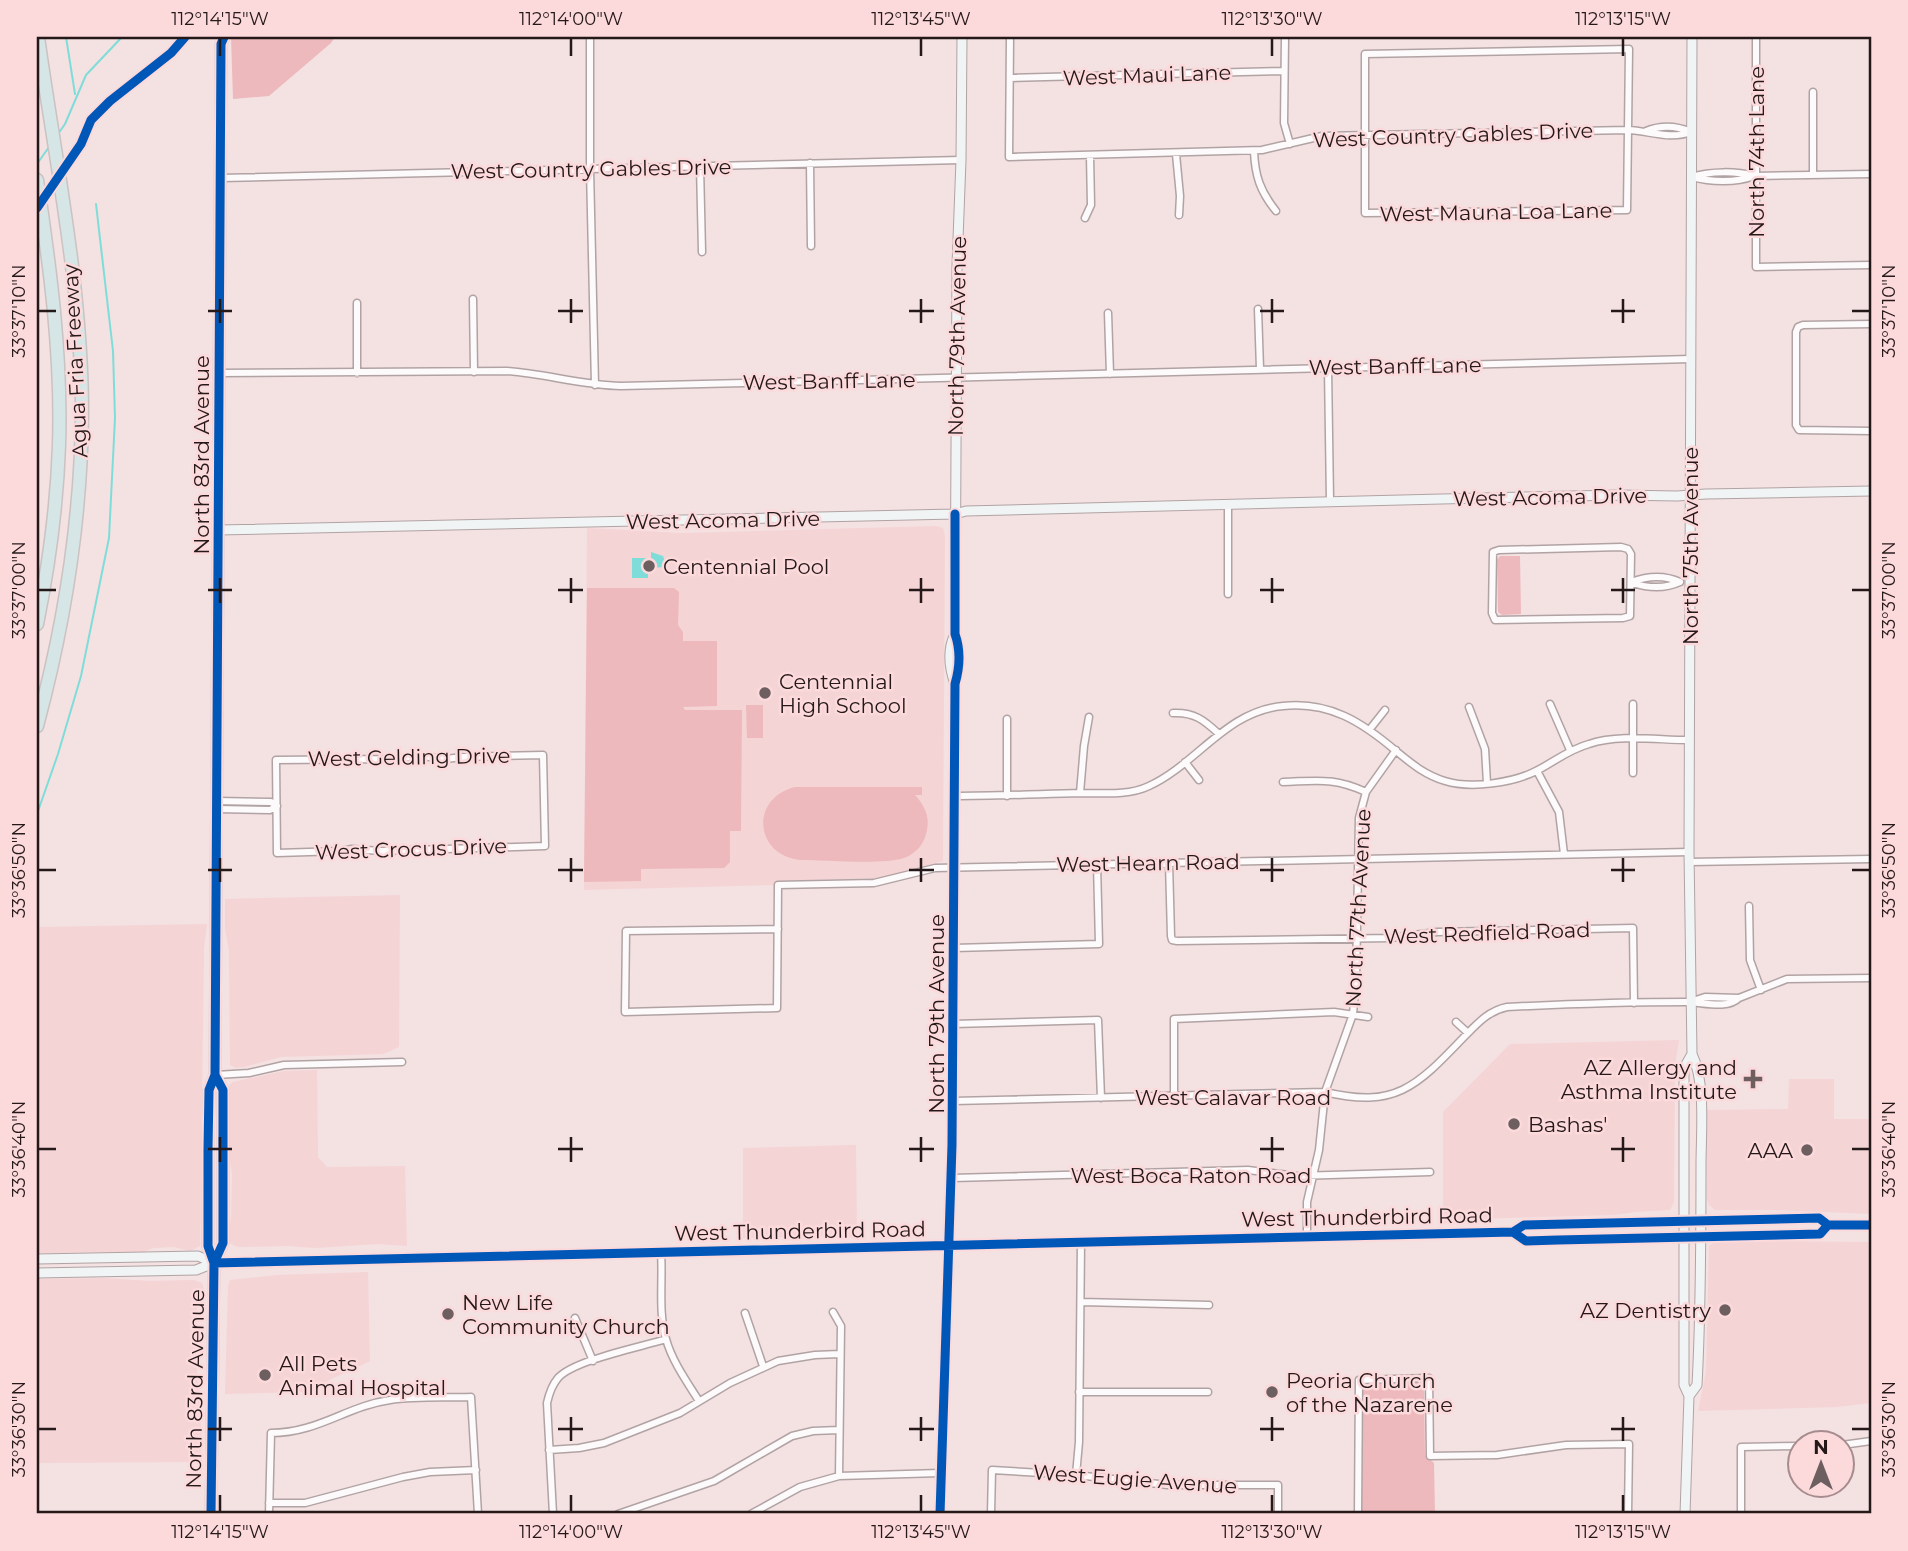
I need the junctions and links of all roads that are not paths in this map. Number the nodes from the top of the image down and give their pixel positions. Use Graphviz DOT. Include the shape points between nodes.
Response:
graph roads {
  1 [pos="38,37"];
  2 [pos="590,37"];
  3 [pos="962,37"];
  4 [pos="1010,37"];
  5 [pos="1285,37"];
  6 [pos="1692,37"];
  7 [pos="1756,37"];
  8 [pos="221,39"];
  9 [pos="1284,71"];
  10 [pos="1010,78"];
  11 [pos="1813,93"];
  12 [pos="1628,130"];
  13 [pos="1692,132"];
  14 [pos="1366,135"];
  15 [pos="1290,144"];
  16 [pos="1255,151"];
  17 [pos="1176,154"];
  18 [pos="1090,156"];
  19 [pos="961,160"];
  20 [pos="810,163"];
  21 [pos="700,166"];
  22 [pos="590,169"];
  23 [pos="1871,174"];
  24 [pos="1814,175"];
  25 [pos="1755,176"];
  26 [pos="1691,177"];
  27 [pos="221,178"];
  28 [pos="37,180"];
  29 [pos="1276,211"];
  30 [pos="1179,215"];
  31 [pos="1085,218"];
  32 [pos="811,246"];
  33 [pos="702,252"];
  34 [pos="1871,265"];
  35 [pos="473,299"];
  36 [pos="357,303"];
  37 [pos="1258,309"];
  38 [pos="1108,313"];
  39 [pos="1871,324"];
  40 [pos="1691,359"];
  41 [pos="1328,368"];
  42 [pos="1261,369"];
  43 [pos="474,372"];
  44 [pos="219,373"];
  45 [pos="357,373"];
  46 [pos="1110,374"];
  47 [pos="955,378"];
  48 [pos="595,385"];
  49 [pos="1871,431"];
  50 [pos="1871,491"];
  51 [pos="1690,495"];
  52 [pos="1330,501"];
  53 [pos="1228,503"];
  54 [pos="955,514"];
  55 [pos="218,530"];
  56 [pos="1631,582"];
  57 [pos="1228,594"];
  58 [pos="37,624"];
  59 [pos="1550,704"];
  60 [pos="1633,704"];
  61 [pos="1469,707"];
  62 [pos="1385,710"];
  63 [pos="1173,713"];
  64 [pos="1089,716"];
  65 [pos="1007,719"];
  66 [pos="37,726"];
  67 [pos="1370,729"];
  68 [pos="1219,734"];
  69 [pos="1633,740"];
  70 [pos="1689,740"];
  71 [pos="1396,750"];
  72 [pos="1570,750"];
  73 [pos="1185,762"];
  74 [pos="1537,771"];
  75 [pos="1633,773"];
  76 [pos="1199,780"];
  77 [pos="1283,782"];
  78 [pos="1487,783"];
  79 [pos="1366,792"];
  80 [pos="1080,793"];
  81 [pos="954,796"];
  82 [pos="1007,796"];
  83 [pos="255,802"];
  84 [pos="217,805"];
  85 [pos="277,806"];
  86 [pos="255,810"];
  87 [pos="545,846"];
  88 [pos="1564,854"];
  89 [pos="1689,857"];
  90 [pos="1357,858"];
  91 [pos="1871,859"];
  92 [pos="1169,863"];
  93 [pos="1097,864"];
  94 [pos="954,868"];
  95 [pos="1749,906"];
  96 [pos="778,929"];
  97 [pos="1357,938"];
  98 [pos="954,948"];
  99 [pos="1871,978"];
  100 [pos="1761,990"];
  101 [pos="1691,1002"];
  102 [pos="1634,1003"];
  103 [pos="1353,1014"];
  104 [pos="1368,1017"];
  105 [pos="1456,1022"];
  106 [pos="953,1024"];
  107 [pos="1468,1034"];
  108 [pos="1692,1054"];
  109 [pos="401,1062"];
  110 [pos="215,1075"];
  111 [pos="1325,1092"];
  112 [pos="1174,1096"];
  113 [pos="1101,1098"];
  114 [pos="953,1101"];
  115 [pos="1430,1172"];
  116 [pos="1312,1175"];
  117 [pos="951,1178"];
  118 [pos="1701,1219"];
  119 [pos="1684,1220"];
  120 [pos="1828,1225"];
  121 [pos="1871,1225"];
  122 [pos="1513,1232"];
  123 [pos="1307,1236"];
  124 [pos="1685,1236"];
  125 [pos="1701,1236"];
  126 [pos="1081,1242"];
  127 [pos="949,1245"];
  128 [pos="662,1252"];
  129 [pos="37,1259"];
  130 [pos="214,1263"];
  131 [pos="37,1273"];
  132 [pos="1081,1303"];
  133 [pos="1209,1305"];
  134 [pos="833,1312"];
  135 [pos="745,1313"];
  136 [pos="575,1318"];
  137 [pos="666,1339"];
  138 [pos="840,1354"];
  139 [pos="593,1361"];
  140 [pos="763,1366"];
  141 [pos="1079,1392"];
  142 [pos="1208,1392"];
  143 [pos="1689,1396"];
  144 [pos="699,1401"];
  145 [pos="839,1430"];
  146 [pos="1786,1446"];
  147 [pos="549,1450"];
  148 [pos="476,1470"];
  149 [pos="940,1473"];
  150 [pos="1076,1475"];
  151 [pos="839,1476"];
  152 [pos="269,1503"];
  153 [pos="211,1514"];
  154 [pos="269,1514"];
  155 [pos="478,1514"];
  156 [pos="553,1514"];
  157 [pos="618,1514"];
  158 [pos="751,1514"];
  159 [pos="940,1514"];
  160 [pos="991,1514"];
  161 [pos="1278,1514"];
  162 [pos="1358,1514"];
  163 [pos="1628,1514"];
  164 [pos="1685,1514"];
  165 [pos="1741,1514"];
  1 -- 66 [label="highway, Agua Fria Freeway" via="63,200 82,404 75,541"];
  2 -- 22 [label="street"];
  3 -- 19 [label="main road, North 79th Avenue"];
  4 -- 10 [label="street"];
  5 -- 9 [label="street"];
  6 -- 13 [label="main road, North 75th Avenue"];
  7 -- 25 [label="street, North 74th Lane"];
  8 -- 27 [label="main road, North 83rd Avenue"];
  9 -- 10 [label="street, West Maui Lane"];
  9 -- 15 [label="street" via="1284,122"];
  10 -- 18 [label="street, West Country Gables Drive" via="1009,157"];
  11 -- 24 [label="street"];
  12 -- 13 [label="street, West Country Gables Drive" via="1655,127"];
  12 -- 14 [label="street, West Country Gables Drive"];
  12 -- 14 [label="street, West Mauna Loa Lane" via="1628,210 1365,213"];
  12 -- 14 [label="street" via="1629,49 1365,54"];
  13 -- 26 [label="main road, North 75th Avenue"];
  14 -- 15 [label="street, West Country Gables Drive" via="1315,137"];
  15 -- 16 [label="street, West Country Gables Drive"];
  16 -- 17 [label="street, West Country Gables Drive"];
  16 -- 29 [label="street" via="1258,181"];
  17 -- 18 [label="street, West Country Gables Drive"];
  17 -- 30 [label="street"];
  18 -- 31 [label="street" via="1091,205"];
  19 -- 20 [label="street, West Country Gables Drive"];
  19 -- 47 [label="main road, North 79th Avenue"];
  20 -- 21 [label="street, West Country Gables Drive"];
  20 -- 32 [label="street"];
  21 -- 22 [label="street, West Country Gables Drive"];
  21 -- 33 [label="street"];
  22 -- 27 [label="street, West Country Gables Drive"];
  22 -- 48 [label="street"];
  23 -- 24 [label="street"];
  24 -- 25 [label="street"];
  25 -- 26 [label="street" via="1705,173"];
  25 -- 34 [label="street, North 74th Lane" via="1756,267"];
  26 -- 40 [label="main road, North 75th Avenue"];
  27 -- 44 [label="main road, North 83rd Avenue"];
  28 -- 58 [label="highway, Agua Fria Freeway" via="52,295 59,444"];
  35 -- 43 [label="street"];
  36 -- 45 [label="street"];
  37 -- 42 [label="street"];
  38 -- 46 [label="street"];
  39 -- 49 [label="street" via="1798,327 1796,332 1799,430"];
  40 -- 41 [label="street, West Banff Lane"];
  40 -- 51 [label="main road, North 75th Avenue"];
  41 -- 42 [label="street, West Banff Lane"];
  41 -- 52 [label="street"];
  42 -- 46 [label="street, West Banff Lane"];
  43 -- 45 [label="street, West Banff Lane"];
  43 -- 48 [label="street, West Banff Lane" via="530,373"];
  44 -- 45 [label="street, West Banff Lane"];
  44 -- 55 [label="main road, North 83rd Avenue"];
  46 -- 47 [label="street, West Banff Lane"];
  47 -- 48 [label="street, West Banff Lane"];
  47 -- 54 [label="main road, North 79th Avenue"];
  50 -- 51 [label="main road, West Acoma Drive"];
  51 -- 52 [label="main road, West Acoma Drive"];
  51 -- 70 [label="main road, North 75th Avenue"];
  52 -- 53 [label="main road, West Acoma Drive"];
  53 -- 54 [label="main road, West Acoma Drive"];
  53 -- 57 [label="street"];
  54 -- 55 [label="main road, West Acoma Drive"];
  54 -- 81 [label="main road, North 79th Avenue" via="955,634 950,645 955,684"];
  55 -- 84 [label="main road, North 83rd Avenue"];
  56 -- 56 [label="street" via="1644,587 1670,587 1680,582 1670,577"];
  56 -- 56 [label="street" via="1630,616 1623,618 1495,620 1492,613 1491,559 1499,550 1620,547 1630,554"];
  59 -- 72 [label="street"];
  60 -- 69 [label="street"];
  61 -- 78 [label="street" via="1485,749"];
  62 -- 67 [label="street"];
  63 -- 68 [label="street" via="1201,718"];
  64 -- 80 [label="street"];
  65 -- 82 [label="street"];
  67 -- 68 [label="street" via="1331,709 1286,705 1258,710"];
  67 -- 71 [label="street"];
  68 -- 73 [label="street"];
  69 -- 70 [label="street"];
  69 -- 72 [label="street" via="1609,739"];
  69 -- 75 [label="street"];
  70 -- 89 [label="main road, North 75th Avenue"];
  71 -- 78 [label="street" via="1423,773 1447,782"];
  71 -- 79 [label="street, North 77th Avenue"];
  72 -- 74 [label="street"];
  73 -- 76 [label="street"];
  73 -- 80 [label="street" via="1148,787 1120,793"];
  74 -- 78 [label="street"];
  74 -- 88 [label="street" via="1559,812"];
  77 -- 79 [label="street" via="1345,783"];
  79 -- 90 [label="street, North 77th Avenue"];
  80 -- 82 [label="street"];
  81 -- 82 [label="street"];
  81 -- 94 [label="main road, North 79th Avenue"];
  83 -- 84 [label="street"];
  83 -- 85 [label="street"];
  83 -- 86 [label="street"];
  84 -- 86 [label="street"];
  84 -- 110 [label="main road, North 83rd Avenue"];
  85 -- 86 [label="street"];
  85 -- 87 [label="street, West Crocus Drive" via="276,853"];
  85 -- 87 [label="street, West Gelding Drive" via="276,760 543,755"];
  88 -- 89 [label="street, West Hearn Road"];
  88 -- 90 [label="street, West Hearn Road"];
  89 -- 91 [label="street, West Hearn Road"];
  89 -- 101 [label="main road, North 75th Avenue"];
  90 -- 92 [label="street, West Hearn Road"];
  90 -- 97 [label="street, North 77th Avenue"];
  92 -- 93 [label="street, West Hearn Road"];
  92 -- 97 [label="street, West Redfield Road" via="1172,940 1177,942"];
  93 -- 94 [label="street, West Hearn Road"];
  93 -- 98 [label="street" via="1099,944"];
  94 -- 96 [label="street, West Hearn Road" via="935,868 874,883 778,885"];
  94 -- 98 [label="main road, North 79th Avenue"];
  95 -- 100 [label="street" via="1749,960"];
  96 -- 96 [label="street" via="626,932 625,1012 777,1008"];
  97 -- 102 [label="street, West Redfield Road" via="1633,928"];
  97 -- 103 [label="street, North 77th Avenue"];
  98 -- 106 [label="main road, North 79th Avenue"];
  99 -- 100 [label="street, West Calavar Road" via="1793,978"];
  100 -- 101 [label="street, West Calavar Road" via="1735,1002"];
  101 -- 102 [label="street, West Calavar Road"];
  101 -- 108 [label="main road, North 75th Avenue"];
  102 -- 107 [label="street, West Calavar Road" via="1507,1007 1491,1012"];
  103 -- 104 [label="street"];
  103 -- 111 [label="street, North 77th Avenue"];
  103 -- 112 [label="street" via="1174,1019"];
  105 -- 107 [label="street"];
  106 -- 113 [label="street" via="1098,1020"];
  106 -- 114 [label="main road, North 79th Avenue"];
  107 -- 111 [label="street, West Calavar Road" via="1427,1075 1398,1092 1370,1099"];
  108 -- 118 [label="main road, North 75th Avenue" via="1698,1067 1701,1111"];
  108 -- 119 [label="main road, North 75th Avenue" via="1684,1068"];
  109 -- 110 [label="street" via="284,1065"];
  110 -- 130 [label="main road, North 83rd Avenue" via="223,1090 223,1243"];
  111 -- 112 [label="street, West Calavar Road"];
  111 -- 116 [label="street, North 77th Avenue"];
  112 -- 113 [label="street, West Calavar Road"];
  113 -- 114 [label="street, West Calavar Road"];
  114 -- 117 [label="main road, North 79th Avenue"];
  115 -- 116 [label="street, West Boca Raton Road"];
  116 -- 117 [label="street, West Boca Raton Road" via="1248,1170"];
  116 -- 123 [label="street, North 77th Avenue"];
  117 -- 127 [label="main road, North 79th Avenue"];
  118 -- 119 [label="main road, West Thunderbird Road"];
  118 -- 120 [label="main road, West Thunderbird Road" via="1819,1218"];
  118 -- 125 [label="main road, North 75th Avenue"];
  119 -- 122 [label="main road, West Thunderbird Road" via="1524,1225"];
  119 -- 124 [label="main road, North 75th Avenue"];
  120 -- 121 [label="main road, West Thunderbird Road"];
  120 -- 125 [label="main road, West Thunderbird Road" via="1822,1234"];
  122 -- 123 [label="main road, West Thunderbird Road"];
  122 -- 124 [label="main road, West Thunderbird Road" via="1526,1241"];
  123 -- 126 [label="main road, West Thunderbird Road"];
  124 -- 125 [label="main road, West Thunderbird Road"];
  124 -- 143 [label="main road, North 75th Avenue" via="1684,1385"];
  125 -- 143 [label="main road, North 75th Avenue" via="1697,1385"];
  126 -- 127 [label="main road, West Thunderbird Road"];
  126 -- 132 [label="street"];
  127 -- 128 [label="main road, West Thunderbird Road"];
  127 -- 149 [label="main road, North 79th Avenue"];
  128 -- 130 [label="main road, West Thunderbird Road"];
  128 -- 137 [label="street"];
  129 -- 130 [label="main road, West Thunderbird Road" via="198,1256"];
  130 -- 131 [label="main road, West Thunderbird Road" via="196,1270"];
  130 -- 153 [label="main road, North 83rd Avenue"];
  132 -- 133 [label="street"];
  132 -- 141 [label="street"];
  134 -- 138 [label="street" via="841,1326"];
  135 -- 140 [label="street"];
  136 -- 139 [label="street"];
  137 -- 139 [label="street"];
  137 -- 144 [label="street"];
  138 -- 140 [label="street"];
  138 -- 145 [label="street"];
  139 -- 147 [label="street" via="573,1367 552,1388 547,1403"];
  140 -- 144 [label="street"];
  141 -- 142 [label="street"];
  141 -- 150 [label="street"];
  143 -- 164 [label="main road, North 75th Avenue"];
  144 -- 147 [label="street" via="604,1443"];
  145 -- 151 [label="street"];
  145 -- 157 [label="street" via="792,1436 713,1481"];
  146 -- 165 [label="street" via="1741,1447"];
  147 -- 156 [label="street"];
  148 -- 152 [label="street" via="403,1477 305,1503"];
  148 -- 152 [label="street" via="471,1397 390,1399 307,1429 271,1433"];
  148 -- 155 [label="street"];
  149 -- 151 [label="street"];
  149 -- 159 [label="main road, North 79th Avenue"];
  150 -- 160 [label="street, West Eugie Avenue" via="992,1470"];
  150 -- 161 [label="street, West Eugie Avenue" via="1168,1485 1278,1485"];
  151 -- 158 [label="street" via="800,1487"];
  152 -- 154 [label="street"];
  162 -- 163 [label="street" via="1359,1380 1429,1378 1430,1456 1629,1444"];
}
